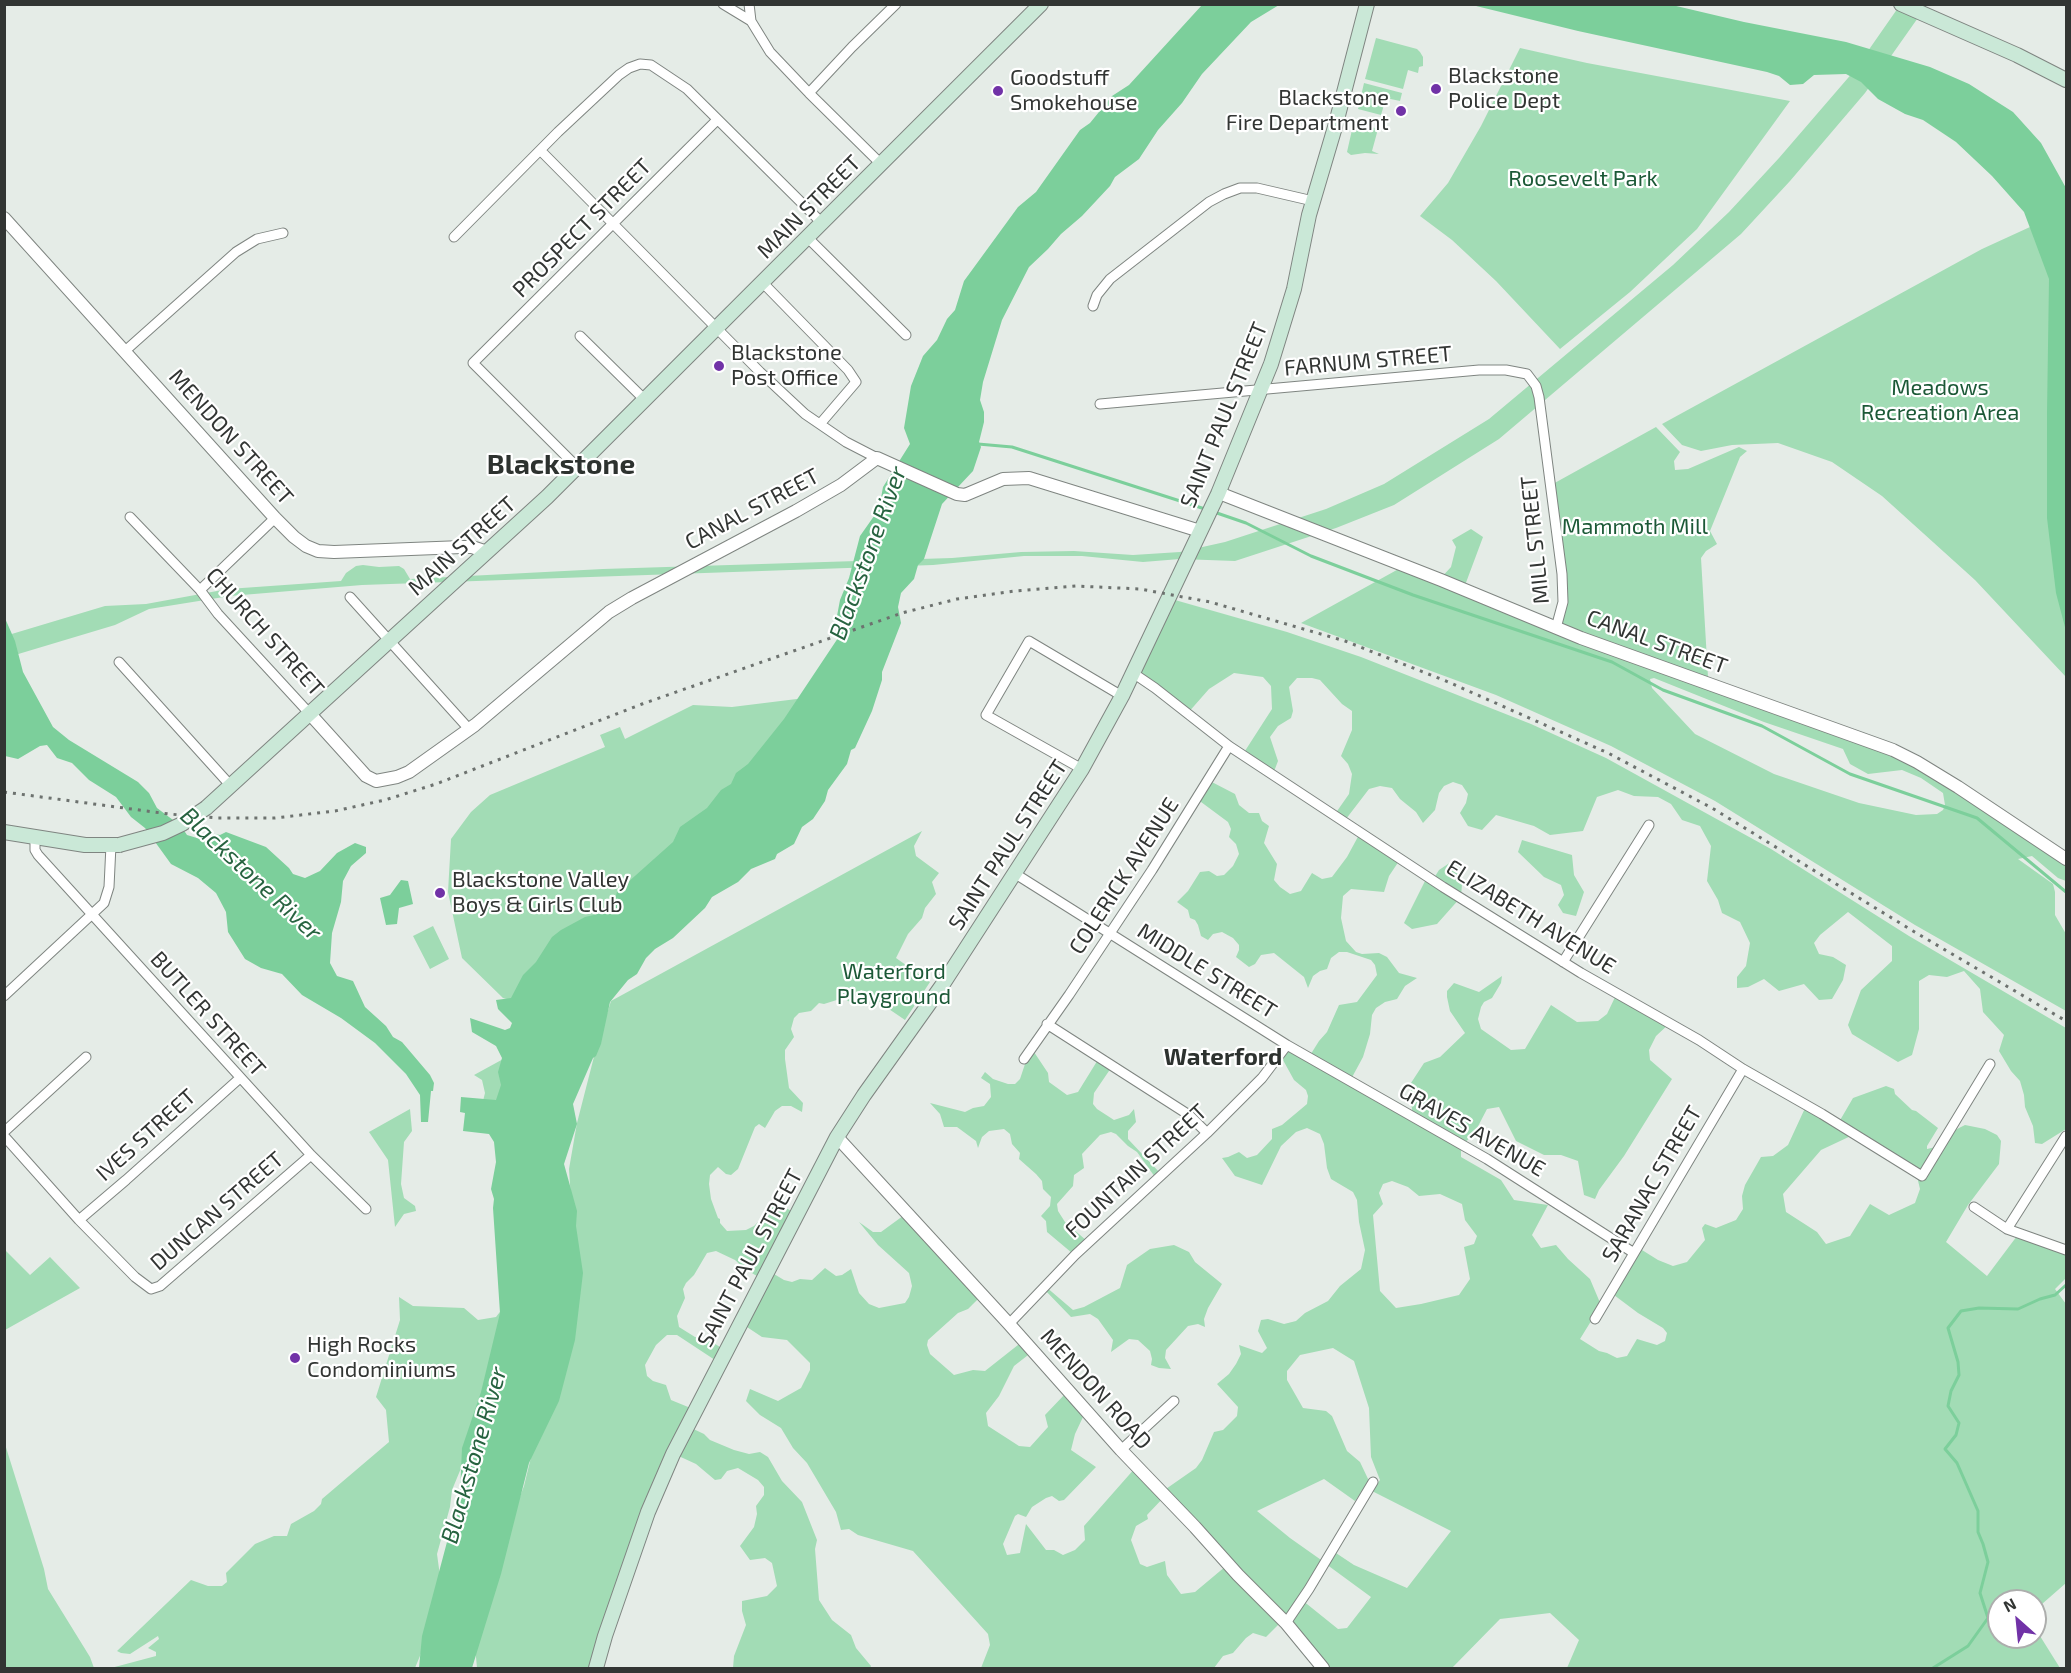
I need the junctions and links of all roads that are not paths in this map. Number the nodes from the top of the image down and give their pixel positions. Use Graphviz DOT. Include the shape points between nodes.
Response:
graph roads {
  1 [pos="723,4"];
  2 [pos="749,4"];
  3 [pos="896,4"];
  4 [pos="1041,4"];
  5 [pos="1367,4"];
  6 [pos="1911,6"];
  7 [pos="751,21"];
  8 [pos="2067,80"];
  9 [pos="809,93"];
  10 [pos="717,120"];
  11 [pos="541,151"];
  12 [pos="881,164"];
  13 [pos="1313,201"];
  14 [pos="4,218"];
  15 [pos="614,223"];
  16 [pos="823,224"];
  17 [pos="283,233"];
  18 [pos="454,237"];
  19 [pos="808,238"];
  20 [pos="763,283"];
  21 [pos="1093,306"];
  22 [pos="717,329"];
  23 [pos="906,335"];
  24 [pos="580,336"];
  25 [pos="125,351"];
  26 [pos="1530,377"];
  27 [pos="1261,390"];
  28 [pos="645,400"];
  29 [pos="1100,404"];
  30 [pos="820,424"];
  31 [pos="882,460"];
  32 [pos="577,467"];
  33 [pos="1219,493"];
  34 [pos="130,518"];
  35 [pos="275,518"];
  36 [pos="1200,531"];
  37 [pos="487,552"];
  38 [pos="200,590"];
  39 [pos="350,597"];
  40 [pos="1556,628"];
  41 [pos="389,641"];
  42 [pos="119,662"];
  43 [pos="1133,673"];
  44 [pos="1122,696"];
  45 [pos="310,714"];
  46 [pos="469,729"];
  47 [pos="1228,746"];
  48 [pos="1082,770"];
  49 [pos="366,776"];
  50 [pos="231,786"];
  51 [pos="1649,825"];
  52 [pos="6,836"];
  53 [pos="35,837"];
  54 [pos="115,845"];
  55 [pos="2067,859"];
  56 [pos="1014,873"];
  57 [pos="92,915"];
  58 [pos="1109,932"];
  59 [pos="1563,962"];
  60 [pos="4,996"];
  61 [pos="1047,1024"];
  62 [pos="1287,1045"];
  63 [pos="86,1057"];
  64 [pos="1024,1059"];
  65 [pos="1990,1064"];
  66 [pos="1743,1069"];
  67 [pos="240,1078"];
  68 [pos="4,1132"];
  69 [pos="1207,1132"];
  70 [pos="4,1136"];
  71 [pos="837,1137"];
  72 [pos="2067,1137"];
  73 [pos="311,1155"];
  74 [pos="1974,1207"];
  75 [pos="366,1209"];
  76 [pos="79,1220"];
  77 [pos="2007,1229"];
  78 [pos="2067,1250"];
  79 [pos="1634,1253"];
  80 [pos="1595,1319"];
  81 [pos="1009,1324"];
  82 [pos="1174,1401"];
  83 [pos="1120,1450"];
  84 [pos="1373,1482"];
  85 [pos="1286,1623"];
  86 [pos="596,1668"];
  87 [pos="1323,1668"];
  1 -- 7 [label="street"];
  2 -- 7 [label="street"];
  3 -- 9 [label="street"];
  4 -- 12 [label="main road, MAIN STREET"];
  5 -- 13 [label="main road, SAINT PAUL STREET"];
  6 -- 8 [label="main road"];
  7 -- 9 [label="street" via="765,46"];
  9 -- 12 [label="street"];
  10 -- 11 [label="street" via="687,89 651,65 640,64 619,75"];
  10 -- 15 [label="street, PROSPECT STREET"];
  10 -- 16 [label="street"];
  11 -- 15 [label="street"];
  11 -- 18 [label="street"];
  12 -- 16 [label="main road, MAIN STREET"];
  13 -- 21 [label="street" via="1257,188 1240,188 1224,194 1110,279"];
  13 -- 27 [label="main road, SAINT PAUL STREET" via="1294,289"];
  14 -- 25 [label="street, MENDON STREET"];
  15 -- 22 [label="street"];
  15 -- 32 [label="street, PROSPECT STREET" via="473,363"];
  16 -- 19 [label="main road, MAIN STREET"];
  17 -- 25 [label="street" via="257,240 236,252"];
  19 -- 20 [label="main road, MAIN STREET"];
  19 -- 23 [label="street"];
  20 -- 22 [label="main road, MAIN STREET"];
  20 -- 30 [label="street" via="854,376 856,382"];
  22 -- 28 [label="main road, MAIN STREET"];
  22 -- 30 [label="street"];
  24 -- 28 [label="street"];
  25 -- 35 [label="street, MENDON STREET"];
  26 -- 27 [label="street, FARNUM STREET" via="1518,371 1479,370"];
  26 -- 40 [label="street, MILL STREET" via="1542,413 1564,591"];
  27 -- 29 [label="street, FARNUM STREET"];
  27 -- 33 [label="main road, SAINT PAUL STREET"];
  28 -- 32 [label="main road, MAIN STREET"];
  30 -- 31 [label="street"];
  31 -- 36 [label="street" via="957,494 965,495 1003,479 1029,478"];
  31 -- 46 [label="street, CANAL STREET" via="614,609"];
  32 -- 37 [label="main road, MAIN STREET"];
  33 -- 36 [label="main road, SAINT PAUL STREET"];
  33 -- 40 [label="street, CANAL STREET"];
  34 -- 38 [label="street, CHURCH STREET"];
  35 -- 37 [label="street, MENDON STREET" via="294,537 318,551 472,547"];
  35 -- 38 [label="street"];
  36 -- 43 [label="main road, SAINT PAUL STREET"];
  37 -- 41 [label="main road, MAIN STREET"];
  38 -- 45 [label="street, CHURCH STREET"];
  39 -- 41 [label="street"];
  40 -- 55 [label="street, CANAL STREET" via="1893,750 1958,787"];
  41 -- 45 [label="main road, MAIN STREET"];
  41 -- 46 [label="street"];
  42 -- 50 [label="street"];
  43 -- 44 [label="main road, SAINT PAUL STREET"];
  43 -- 47 [label="street, ELIZABETH AVENUE"];
  44 -- 48 [label="main road, SAINT PAUL STREET"];
  44 -- 48 [label="street" via="1029,641 986,715"];
  45 -- 49 [label="street, CHURCH STREET"];
  45 -- 50 [label="main road, MAIN STREET"];
  46 -- 49 [label="street, CANAL STREET" via="409,772 376,781"];
  47 -- 58 [label="street, COLERICK AVENUE"];
  47 -- 59 [label="street, ELIZABETH AVENUE"];
  48 -- 56 [label="main road, SAINT PAUL STREET"];
  50 -- 54 [label="main road, MAIN STREET, bridge" via="182,824 155,837"];
  51 -- 59 [label="street"];
  52 -- 53 [label="main road, MAIN STREET"];
  53 -- 54 [label="main road, MAIN STREET"];
  53 -- 57 [label="street, BUTLER STREET" via="38,855"];
  54 -- 57 [label="street" via="108,895"];
  56 -- 58 [label="street, MIDDLE STREET"];
  56 -- 71 [label="main road, SAINT PAUL STREET"];
  57 -- 60 [label="street"];
  57 -- 67 [label="street, BUTLER STREET"];
  58 -- 61 [label="street, COLERICK AVENUE"];
  58 -- 62 [label="street, MIDDLE STREET"];
  59 -- 66 [label="street, ELIZABETH AVENUE"];
  61 -- 64 [label="street, COLERICK AVENUE"];
  61 -- 69 [label="street" via="1190,1115"];
  62 -- 69 [label="street, FOUNTAIN STREET" via="1263,1078"];
  62 -- 79 [label="street, GRAVES AVENUE" via="1487,1159"];
  63 -- 68 [label="street"];
  65 -- 66 [label="street, ELIZABETH AVENUE" via="1922,1176"];
  66 -- 79 [label="street, SARANAC STREET"];
  67 -- 73 [label="street, BUTLER STREET"];
  67 -- 76 [label="street, IVES STREET"];
  69 -- 81 [label="street, FOUNTAIN STREET" via="1075,1255"];
  70 -- 76 [label="street"];
  71 -- 81 [label="street, MENDON ROAD"];
  71 -- 86 [label="main road, SAINT PAUL STREET" via="673,1454 648,1512"];
  72 -- 77 [label="street"];
  73 -- 75 [label="street, BUTLER STREET"];
  73 -- 76 [label="street, DUNCAN STREET" via="160,1286 151,1289"];
  74 -- 77 [label="street"];
  77 -- 78 [label="street"];
  79 -- 80 [label="street, SARANAC STREET"];
  81 -- 83 [label="street, MENDON ROAD"];
  82 -- 83 [label="street"];
  83 -- 85 [label="street, MENDON ROAD"];
  84 -- 85 [label="street"];
  85 -- 87 [label="street, MENDON ROAD"];
}
